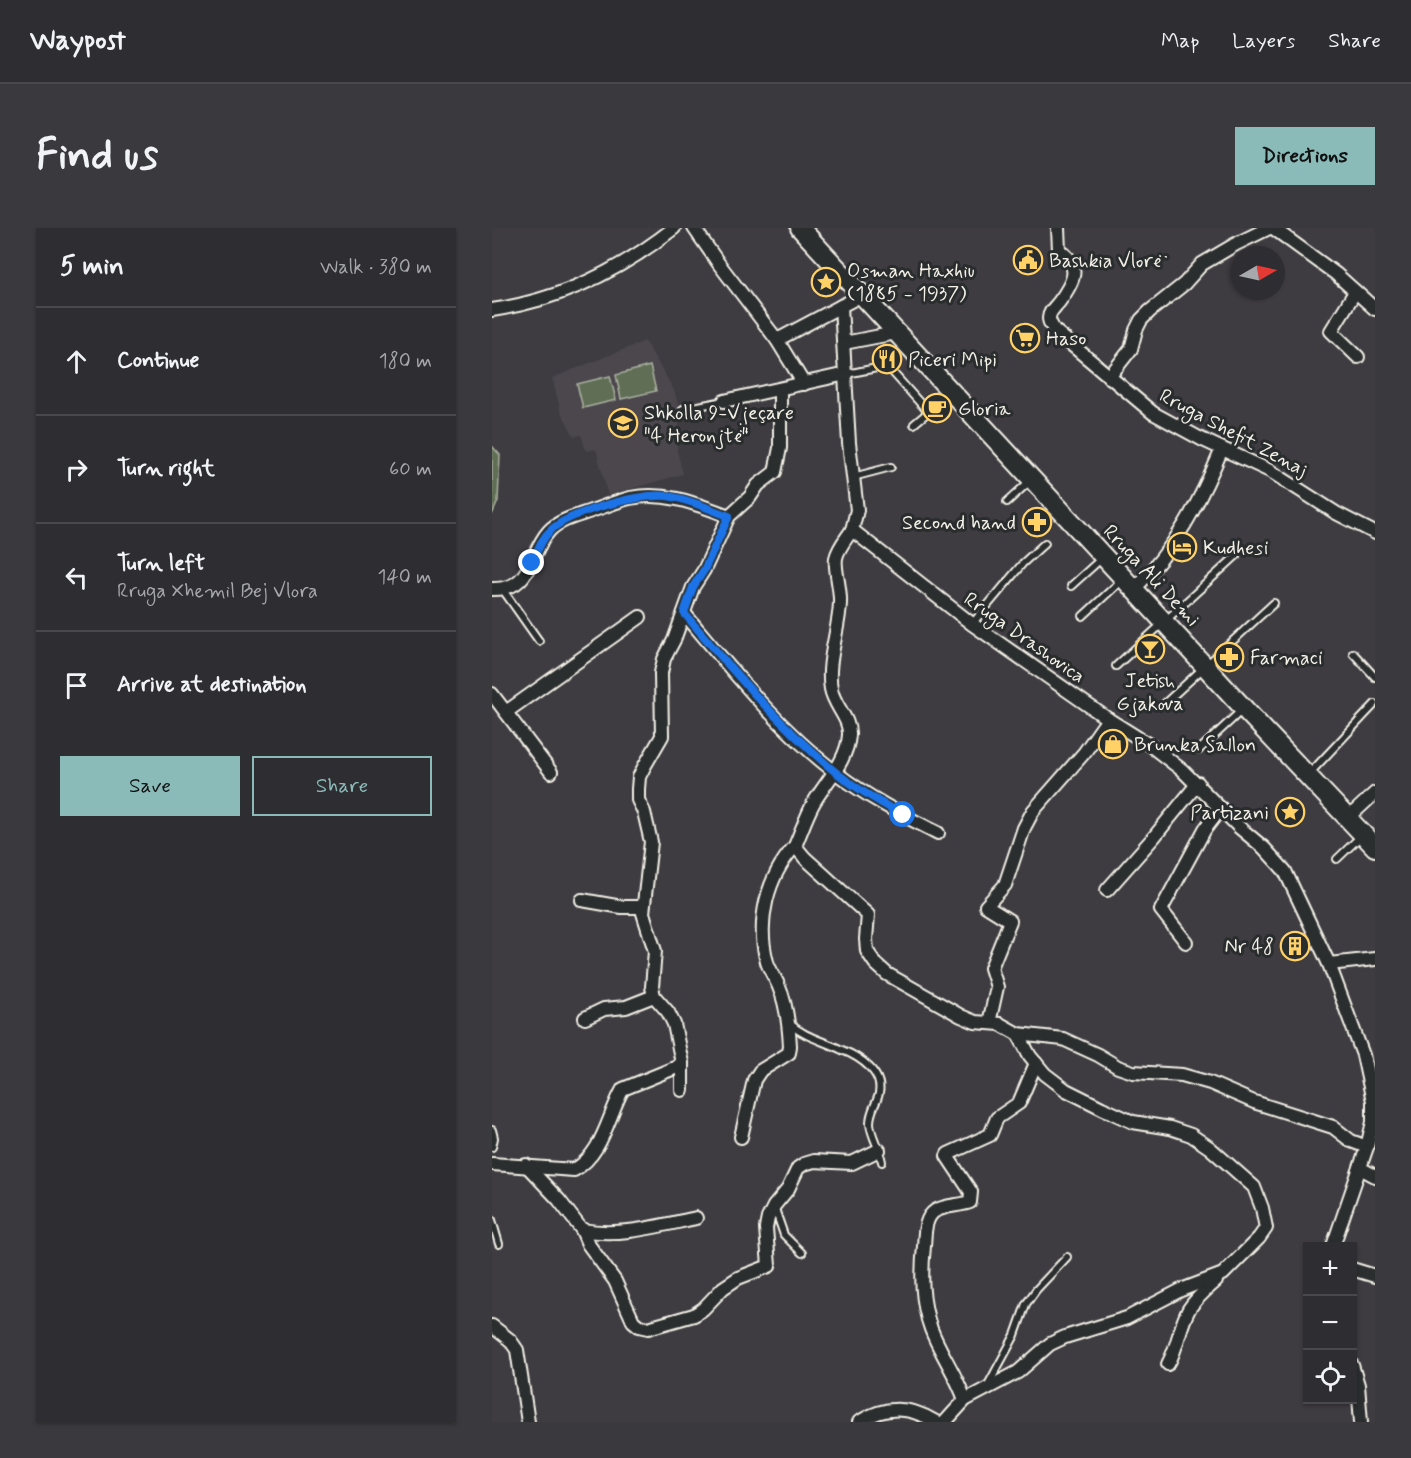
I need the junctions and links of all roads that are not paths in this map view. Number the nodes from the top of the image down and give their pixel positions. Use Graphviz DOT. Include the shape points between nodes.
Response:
graph roads {
  1 [pos="675,228"];
  2 [pos="694,228"];
  3 [pos="800,228"];
  4 [pos="1058,228"];
  5 [pos="1271,228"];
  6 [pos="1355,292"];
  7 [pos="862,295"];
  8 [pos="841,306"];
  9 [pos="1375,309"];
  10 [pos="492,310"];
  11 [pos="896,333"];
  12 [pos="777,340"];
  13 [pos="844,343"];
  14 [pos="1358,357"];
  15 [pos="846,374"];
  16 [pos="1109,377"];
  17 [pos="804,384"];
  18 [pos="780,389"];
  19 [pos="951,393"];
  20 [pos="724,401"];
  21 [pos="683,409"];
  22 [pos="928,412"];
  23 [pos="914,424"];
  24 [pos="1222,449"];
  25 [pos="891,467"];
  26 [pos="853,477"];
  27 [pos="1032,480"];
  28 [pos="1007,502"];
  29 [pos="729,516"];
  30 [pos="852,530"];
  31 [pos="1375,533"];
  32 [pos="1045,543"];
  33 [pos="1236,556"];
  34 [pos="1103,557"];
  35 [pos="1129,584"];
  36 [pos="1071,586"];
  37 [pos="498,589"];
  38 [pos="1274,603"];
  39 [pos="684,613"];
  40 [pos="1083,616"];
  41 [pos="640,617"];
  42 [pos="1164,621"];
  43 [pos="972,624"];
  44 [pos="539,641"];
  45 [pos="1353,653"];
  46 [pos="1116,666"];
  47 [pos="1204,666"];
  48 [pos="1375,677"];
  49 [pos="492,694"];
  50 [pos="1375,704"];
  51 [pos="1163,705"];
  52 [pos="1244,709"];
  53 [pos="506,712"];
  54 [pos="1108,719"];
  55 [pos="1199,750"];
  56 [pos="834,771"];
  57 [pos="551,772"];
  58 [pos="1307,776"];
  59 [pos="1198,783"];
  60 [pos="1375,793"];
  61 [pos="1221,808"];
  62 [pos="1348,818"];
  63 [pos="938,833"];
  64 [pos="1369,840"];
  65 [pos="795,846"];
  66 [pos="1337,859"];
  67 [pos="1107,890"];
  68 [pos="582,900"];
  69 [pos="643,907"];
  70 [pos="1186,942"];
  71 [pos="1375,959"];
  72 [pos="1329,964"];
  73 [pos="654,996"];
  74 [pos="585,1018"];
  75 [pos="786,1021"];
  76 [pos="989,1023"];
  77 [pos="1018,1034"];
  78 [pos="682,1062"];
  79 [pos="1036,1063"];
  80 [pos="682,1090"];
  81 [pos="1374,1122"];
  82 [pos="492,1130"];
  83 [pos="741,1137"];
  84 [pos="492,1148"];
  85 [pos="1367,1148"];
  86 [pos="881,1156"];
  87 [pos="492,1164"];
  88 [pos="526,1165"];
  89 [pos="1360,1168"];
  90 [pos="1375,1176"];
  91 [pos="774,1206"];
  92 [pos="696,1218"];
  93 [pos="492,1220"];
  94 [pos="582,1230"];
  95 [pos="1334,1242"];
  96 [pos="499,1244"];
  97 [pos="802,1253"];
  98 [pos="1067,1257"];
  99 [pos="1357,1270"];
  100 [pos="1223,1274"];
  101 [pos="1375,1276"];
  102 [pos="492,1326"];
  103 [pos="1168,1364"];
  104 [pos="1357,1381"];
  105 [pos="986,1388"];
  106 [pos="965,1400"];
  107 [pos="528,1422"];
  108 [pos="859,1422"];
  109 [pos="936,1422"];
  110 [pos="945,1422"];
  111 [pos="1361,1422"];
  1 -- 10 [label="street" via="625,263 570,290"];
  2 -- 12 [label="street"];
  3 -- 7 [label="main road, Rruga Ali Demi"];
  4 -- 16 [label="street, Rruga Shefit Zenaj" via="1059,250 1070,257 1075,272 1048,321"];
  5 -- 6 [label="street"];
  5 -- 16 [label="street" via="1202,264 1150,311 1141,320 1131,349"];
  6 -- 9 [label="street"];
  6 -- 14 [label="street" via="1331,331"];
  7 -- 8 [label="street"];
  7 -- 11 [label="main road, Rruga Ali Demi"];
  8 -- 12 [label="street"];
  8 -- 13 [label="street"];
  11 -- 13 [label="street"];
  11 -- 19 [label="main road, Rruga Ali Demi"];
  12 -- 17 [label="street"];
  13 -- 15 [label="street"];
  15 -- 17 [label="street"];
  15 -- 22 [label="lane" via="887,366"];
  15 -- 26 [label="street"];
  16 -- 24 [label="street, Rruga Shefit Zenaj" via="1153,413"];
  17 -- 18 [label="street"];
  18 -- 20 [label="street"];
  18 -- 29 [label="street" via="780,448 775,472"];
  19 -- 22 [label="lane"];
  19 -- 27 [label="main road, Rruga Ali Demi"];
  20 -- 21 [label="lane"];
  22 -- 23 [label="lane"];
  24 -- 31 [label="street, Rruga Shefit Zenaj" via="1270,471 1335,513"];
  24 -- 35 [label="street" via="1185,527 1163,556"];
  25 -- 26 [label="lane"];
  26 -- 30 [label="street" via="857,510"];
  27 -- 28 [label="lane"];
  27 -- 34 [label="main road, Rruga Ali Demi"];
  29 -- 37 [label="street" via="666,496 629,499 551,529 518,583"];
  29 -- 39 [label="street"];
  30 -- 43 [label="street, Rruga Drashovica"];
  30 -- 56 [label="street" via="836,556 835,566 841,592 831,690 849,734"];
  32 -- 43 [label="lane" via="1002,586"];
  33 -- 42 [label="lane"];
  34 -- 35 [label="main road, Rruga Ali Demi"];
  34 -- 36 [label="lane"];
  35 -- 40 [label="lane"];
  35 -- 42 [label="main road, Rruga Ali Demi"];
  37 -- 44 [label="lane"];
  38 -- 47 [label="lane"];
  39 -- 56 [label="street" via="772,715"];
  39 -- 69 [label="street" via="661,673 662,736 639,777 639,800 651,842"];
  41 -- 53 [label="street"];
  42 -- 46 [label="lane"];
  42 -- 47 [label="main road, Rruga Ali Demi"];
  43 -- 54 [label="street, Rruga Drashovica"];
  45 -- 48 [label="lane"];
  47 -- 51 [label="lane"];
  47 -- 52 [label="main road, Rruga Ali Demi"];
  49 -- 53 [label="street"];
  50 -- 58 [label="lane"];
  52 -- 55 [label="lane"];
  52 -- 58 [label="main road, Rruga Ali Demi"];
  53 -- 57 [label="street"];
  54 -- 59 [label="street, Rruga Drashovica"];
  54 -- 76 [label="street" via="1033,812 1005,885 986,906 1010,921 991,968 997,987"];
  56 -- 63 [label="street" via="874,799"];
  56 -- 65 [label="street" via="812,805"];
  58 -- 62 [label="main road, Rruga Ali Demi"];
  59 -- 61 [label="street, Rruga Drashovica"];
  59 -- 67 [label="street"];
  60 -- 62 [label="street"];
  61 -- 70 [label="street" via="1205,829 1161,910"];
  61 -- 72 [label="street, Rruga Drashovica" via="1285,871"];
  62 -- 64 [label="main road, Rruga Ali Demi"];
  64 -- 66 [label="lane"];
  65 -- 75 [label="street" via="774,877 763,921 768,964 780,988"];
  65 -- 76 [label="street" via="868,915 867,951 887,974 961,1016"];
  68 -- 69 [label="street"];
  69 -- 73 [label="street" via="654,951"];
  71 -- 72 [label="street"];
  72 -- 81 [label="street, Rruga Drashovica" via="1363,1055"];
  73 -- 74 [label="street"];
  73 -- 78 [label="street" via="674,1024"];
  75 -- 83 [label="street" via="789,1053 760,1071 754,1080"];
  75 -- 86 [label="lane" via="805,1035 854,1055 869,1066 879,1086 870,1118"];
  76 -- 77 [label="street"];
  77 -- 79 [label="street"];
  77 -- 85 [label="street" via="1063,1039 1133,1071 1182,1075 1209,1083 1333,1127"];
  78 -- 80 [label="street"];
  78 -- 88 [label="street" via="623,1089 601,1139 581,1166 567,1170"];
  79 -- 100 [label="street" via="1066,1090 1102,1108 1133,1122 1191,1135 1254,1187 1266,1228"];
  79 -- 106 [label="street" via="1019,1103 997,1118 990,1136 948,1154 971,1192 970,1202 935,1211 925,1229 924,1306 931,1330"];
  81 -- 85 [label="street, Rruga Drashovica"];
  82 -- 84 [label="lane"];
  85 -- 89 [label="street, Rruga Drashovica"];
  86 -- 91 [label="street" via="852,1163 804,1164"];
  87 -- 88 [label="street"];
  88 -- 94 [label="street"];
  89 -- 90 [label="street"];
  89 -- 95 [label="street, Rruga Drashovica"];
  91 -- 94 [label="street" via="766,1228 769,1266 738,1278 694,1315 648,1328 633,1321 615,1281"];
  91 -- 97 [label="lane" via="784,1235"];
  92 -- 94 [label="street" via="645,1229 598,1233"];
  93 -- 96 [label="lane"];
  98 -- 105 [label="lane" via="1026,1304 1015,1335"];
  99 -- 101 [label="street"];
  100 -- 103 [label="street" via="1198,1296 1189,1310"];
  100 -- 105 [label="street" via="1127,1318 1050,1344 1018,1372"];
  102 -- 107 [label="street" via="517,1350"];
  104 -- 111 [label="street"];
  105 -- 106 [label="street"];
  106 -- 110 [label="street"];
  108 -- 109 [label="street" via="884,1410 897,1409"];
}
